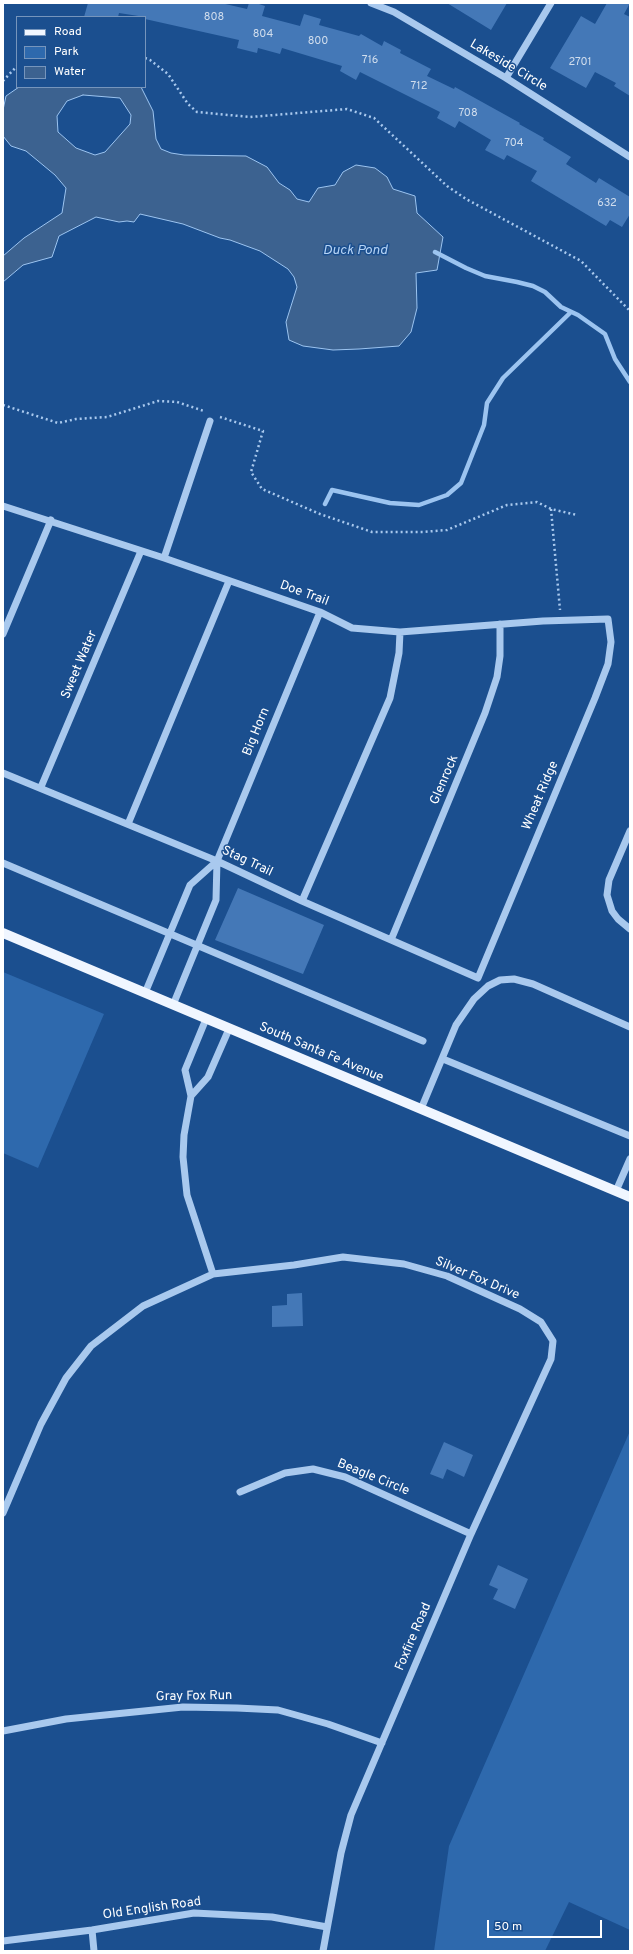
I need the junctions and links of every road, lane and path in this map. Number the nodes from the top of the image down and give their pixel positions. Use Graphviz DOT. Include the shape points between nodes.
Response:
graph roads {
  1 [pos="371,3"];
  2 [pos="551,3"];
  3 [pos="146,58"];
  4 [pos="16,67"];
  5 [pos="506,78"];
  6 [pos="3,81"];
  7 [pos="630,157"];
  8 [pos="630,311"];
  9 [pos="3,405"];
  10 [pos="206,412"];
  11 [pos="211,418"];
  12 [pos="3,506"];
  13 [pos="551,509"];
  14 [pos="576,515"];
  15 [pos="51,520"];
  16 [pos="141,551"];
  17 [pos="164,558"];
  18 [pos="229,581"];
  19 [pos="320,612"];
  20 [pos="608,619"];
  21 [pos="561,620"];
  22 [pos="500,624"];
  23 [pos="400,632"];
  24 [pos="3,634"];
  25 [pos="3,773"];
  26 [pos="41,788"];
  27 [pos="128,824"];
  28 [pos="630,831"];
  29 [pos="217,861"];
  30 [pos="3,863"];
  31 [pos="302,901"];
  32 [pos="630,928"];
  33 [pos="3,933"];
  34 [pos="170,934"];
  35 [pos="391,940"];
  36 [pos="197,946"];
  37 [pos="478,978"];
  38 [pos="145,993"];
  39 [pos="173,1004"];
  40 [pos="206,1019"];
  41 [pos="630,1027"];
  42 [pos="229,1029"];
  43 [pos="423,1041"];
  44 [pos="443,1059"];
  45 [pos="191,1096"];
  46 [pos="421,1109"];
  47 [pos="630,1136"];
  48 [pos="630,1159"];
  49 [pos="616,1191"];
  50 [pos="630,1197"];
  51 [pos="213,1274"];
  52 [pos="553,1341"];
  53 [pos="240,1492"];
  54 [pos="3,1513"];
  55 [pos="470,1534"];
  56 [pos="3,1732"];
  57 [pos="382,1743"];
  58 [pos="327,1927"];
  59 [pos="92,1930"];
  60 [pos="3,1941"];
  61 [pos="94,1951"];
  62 [pos="323,1951"];
  1 -- 5 [label="street, Lakeside Circle" via="394,12"];
  2 -- 5 [label="street"];
  3 -- 8 [label="path" via="168,74 188,104 197,112 250,117 347,109 374,118 447,186 466,199 581,261"];
  4 -- 6 [label="path"];
  5 -- 7 [label="street, Lakeside Circle"];
  9 -- 10 [label="path" via="58,423 107,417 158,401 177,402"];
  11 -- 13 [label="path" via="263,431 251,472 262,489 320,514 372,532 447,530 507,505 538,502"];
  11 -- 17 [label="street"];
  12 -- 15 [label="street, Doe Trail"];
  13 -- 14 [label="path"];
  13 -- 21 [label="path"];
  15 -- 16 [label="street, Doe Trail"];
  15 -- 24 [label="street"];
  16 -- 17 [label="street, Doe Trail"];
  16 -- 26 [label="street, Sweet Water"];
  17 -- 18 [label="street, Doe Trail"];
  18 -- 19 [label="street, Doe Trail"];
  18 -- 27 [label="street"];
  19 -- 23 [label="street, Doe Trail" via="352,628"];
  19 -- 29 [label="street, Big Horn"];
  20 -- 21 [label="street, Doe Trail"];
  20 -- 37 [label="street, Wheat Ridge" via="611,642 608,664"];
  21 -- 22 [label="street, Doe Trail"];
  22 -- 23 [label="street, Doe Trail"];
  22 -- 35 [label="street, Glenrock" via="498,670 486,713"];
  23 -- 31 [label="street" via="399,653 390,698"];
  25 -- 26 [label="street, Stag Trail"];
  26 -- 27 [label="street, Stag Trail"];
  27 -- 29 [label="street, Stag Trail"];
  28 -- 32 [label="street" via="609,880 607,895 612,911"];
  29 -- 31 [label="street, Stag Trail"];
  29 -- 34 [label="street, Big Horn" via="190,885"];
  29 -- 36 [label="street, Big Horn" via="216,900"];
  30 -- 34 [label="street"];
  31 -- 35 [label="street, Stag Trail"];
  33 -- 38 [label="main road, South Santa Fe Avenue"];
  34 -- 36 [label="street"];
  34 -- 38 [label="street, Big Horn"];
  35 -- 37 [label="street, Stag Trail"];
  36 -- 39 [label="street, Big Horn"];
  36 -- 43 [label="street"];
  38 -- 39 [label="main road, South Santa Fe Avenue"];
  39 -- 40 [label="main road, South Santa Fe Avenue"];
  40 -- 42 [label="main road, South Santa Fe Avenue"];
  40 -- 45 [label="street" via="185,1070"];
  41 -- 44 [label="street" via="533,984 514,979 500,980 488,986 474,1000 456,1025"];
  42 -- 45 [label="street" via="208,1078"];
  42 -- 46 [label="main road, South Santa Fe Avenue"];
  44 -- 46 [label="street"];
  44 -- 47 [label="street"];
  45 -- 51 [label="street" via="184,1135 186,1195"];
  46 -- 49 [label="main road, South Santa Fe Avenue"];
  48 -- 49 [label="street"];
  49 -- 50 [label="main road, South Santa Fe Avenue"];
  51 -- 52 [label="street, Silver Fox Drive" via="343,1257 404,1264 447,1276 520,1309 541,1322"];
  51 -- 54 [label="street, Silver Fox Drive" via="143,1306 91,1346 66,1378 41,1424"];
  52 -- 55 [label="street, Foxfire Road" via="548,1365"];
  53 -- 55 [label="street, Beagle Circle" via="284,1473 313,1469 344,1477"];
  55 -- 57 [label="street, Foxfire Road"];
  56 -- 57 [label="street, Gray Fox Run" via="66,1719 183,1707 237,1708 278,1710"];
  57 -- 58 [label="street, Foxfire Road" via="351,1815"];
  58 -- 59 [label="street, Old English Road" via="272,1917 194,1913"];
  58 -- 62 [label="street, Foxfire Road"];
  59 -- 60 [label="street, Old English Road"];
  59 -- 61 [label="street"];
}
